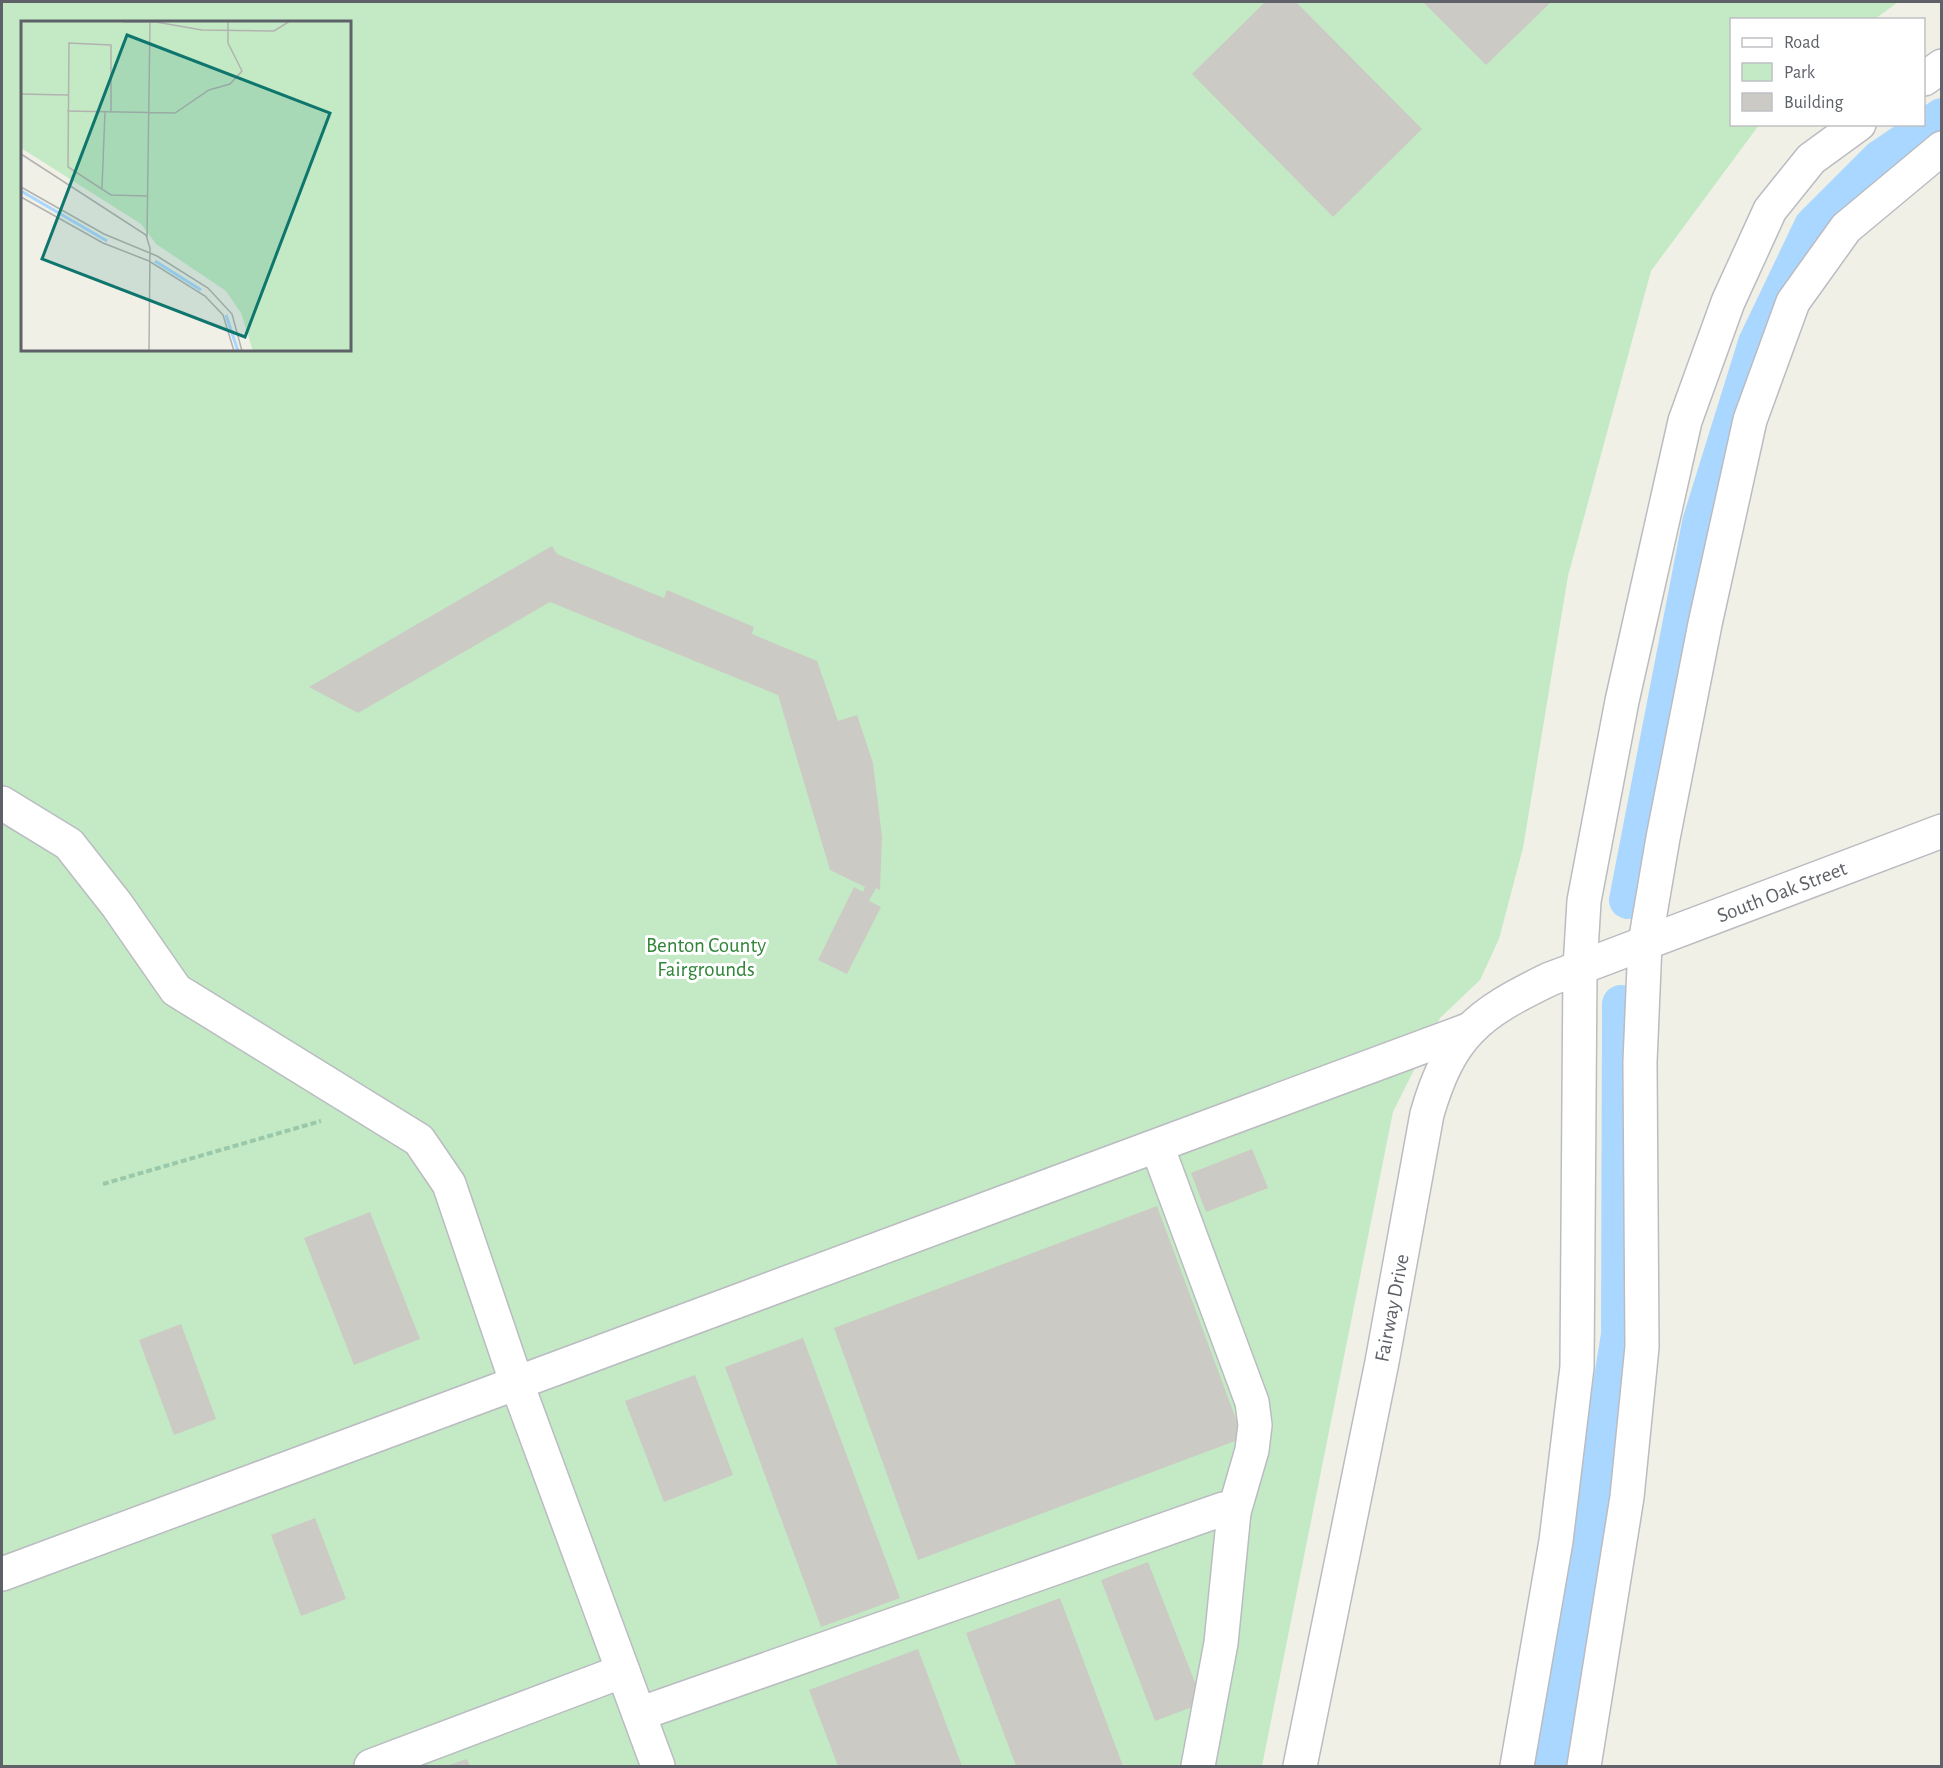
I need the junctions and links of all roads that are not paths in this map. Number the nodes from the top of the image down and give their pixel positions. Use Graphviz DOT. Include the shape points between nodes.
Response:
graph roads {
  1 [pos="1941,66"];
  2 [pos="1925,78"];
  3 [pos="1856,126"];
  4 [pos="1941,148"];
  5 [pos="2,803"];
  6 [pos="1941,831"];
  7 [pos="1634,947"];
  8 [pos="1580,968"];
  9 [pos="1468,1030"];
  10 [pos="1157,1146"];
  11 [pos="517,1384"];
  12 [pos="1234,1512"];
  13 [pos="2,1574"];
  14 [pos="623,1671"];
  15 [pos="639,1714"];
  16 [pos="371,1767"];
  17 [pos="658,1767"];
  18 [pos="1198,1767"];
  19 [pos="1300,1767"];
  20 [pos="1518,1767"];
  21 [pos="1584,1767"];
  1 -- 2 [label="street"];
  3 -- 8 [label="street" via="1811,159 1770,210 1728,302 1685,421 1584,901"];
  4 -- 7 [label="street" via="1846,228 1793,302 1750,420 1663,838"];
  5 -- 11 [label="street" via="69,844 176,990 419,1140 449,1184"];
  6 -- 7 [label="street, South Oak Street"];
  7 -- 8 [label="street, Fairway Drive"];
  7 -- 21 [label="street" via="1640,1062 1642,1347 1627,1497"];
  8 -- 9 [label="street, Fairway Drive" via="1514,996"];
  8 -- 20 [label="street" via="1577,1368 1556,1541"];
  9 -- 10 [label="street"];
  9 -- 19 [label="street, Fairway Drive" via="1445,1061 1427,1114"];
  10 -- 11 [label="street"];
  10 -- 12 [label="street" via="1252,1402 1252,1450"];
  11 -- 13 [label="street"];
  11 -- 14 [label="street"];
  12 -- 15 [label="street" via="1223,1509"];
  12 -- 18 [label="street" via="1221,1643"];
  14 -- 15 [label="street"];
  14 -- 16 [label="street"];
  15 -- 17 [label="street"];
}
